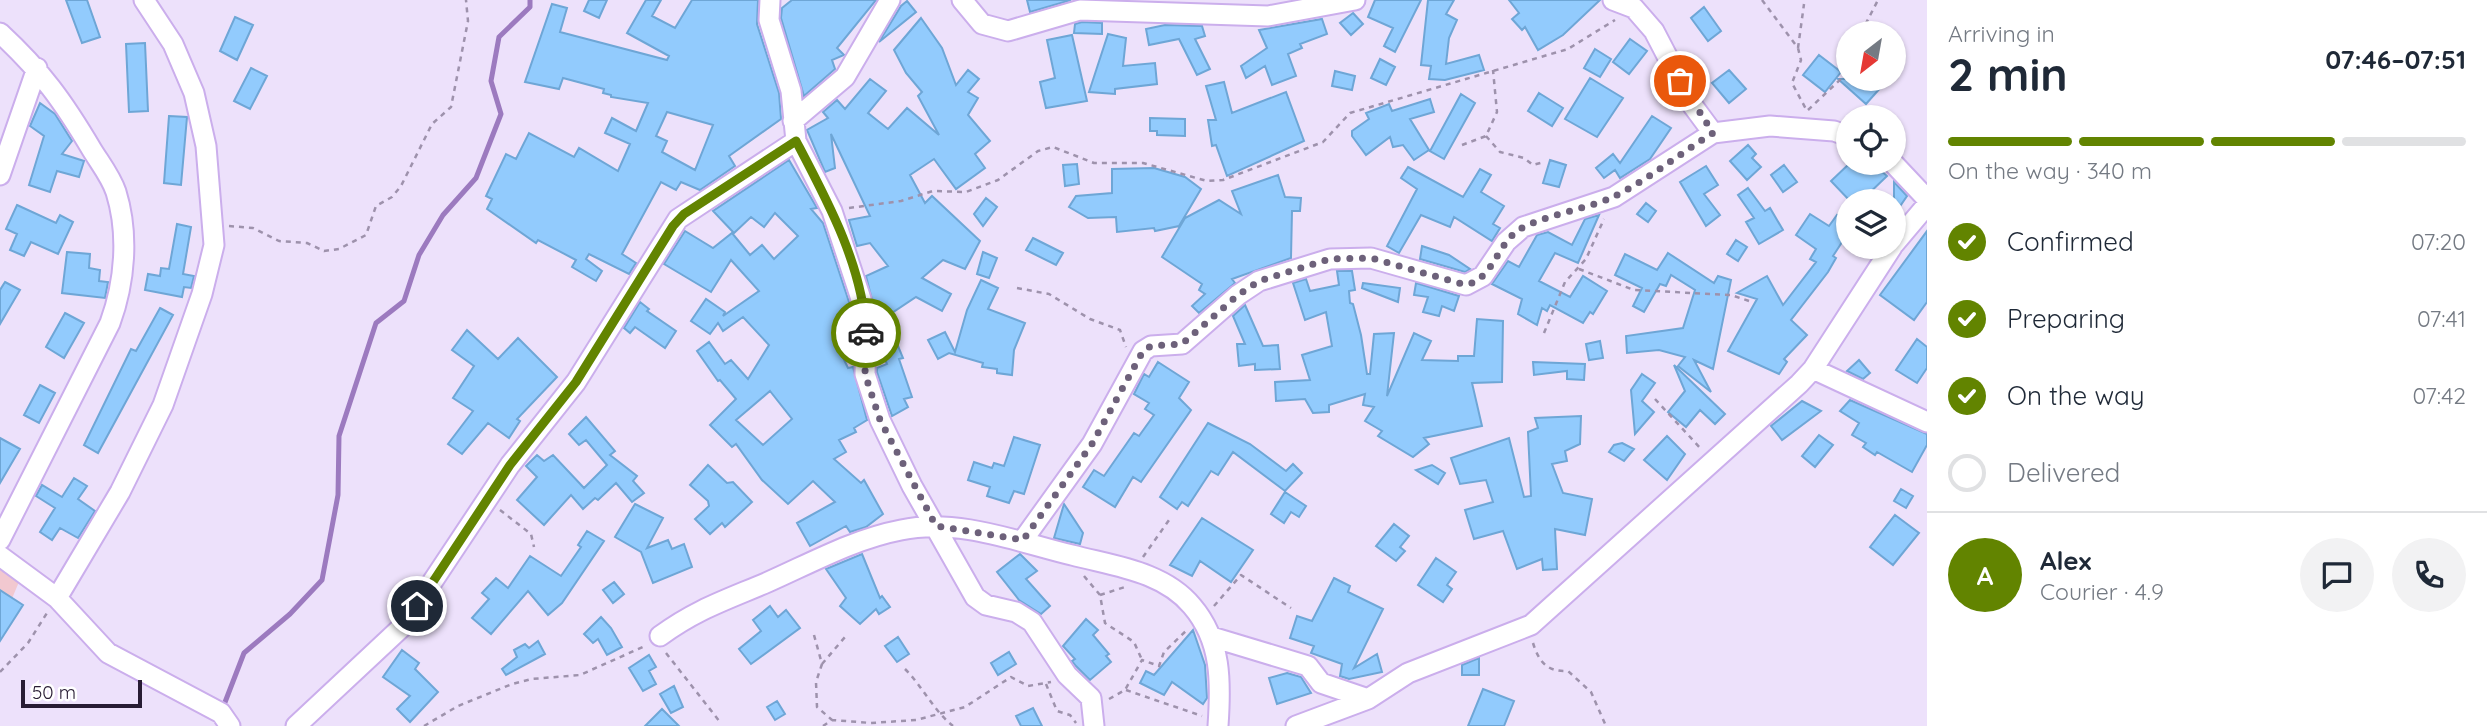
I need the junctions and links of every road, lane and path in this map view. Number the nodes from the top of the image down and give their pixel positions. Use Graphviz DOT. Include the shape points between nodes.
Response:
graph roads {
  1 [pos="144,0"];
  2 [pos="466,0"];
  3 [pos="770,0"];
  4 [pos="890,0"];
  5 [pos="962,0"];
  6 [pos="1355,0"];
  7 [pos="1613,0"];
  8 [pos="1762,0"];
  9 [pos="1878,0"];
  10 [pos="1638,4"];
  11 [pos="1804,4"];
  12 [pos="1867,21"];
  13 [pos="0,33"];
  14 [pos="1798,48"];
  15 [pos="37,68"];
  16 [pos="1493,70"];
  17 [pos="1836,84"];
  18 [pos="793,121"];
  19 [pos="1836,132"];
  20 [pos="1713,133"];
  21 [pos="1486,136"];
  22 [pos="796,141"];
  23 [pos="1462,145"];
  24 [pos="1544,162"];
  25 [pos="0,175"];
  26 [pos="1904,175"];
  27 [pos="1614,197"];
  28 [pos="1927,199"];
  29 [pos="1927,205"];
  30 [pos="832,211"];
  31 [pos="214,228"];
  32 [pos="1906,230"];
  33 [pos="1885,259"];
  34 [pos="1579,269"];
  35 [pos="1017,288"];
  36 [pos="1749,301"];
  37 [pos="1544,333"];
  38 [pos="1138,359"];
  39 [pos="1813,369"];
  40 [pos="1655,399"];
  41 [pos="1927,422"];
  42 [pos="1711,460"];
  43 [pos="486,499"];
  44 [pos="1169,520"];
  45 [pos="936,526"];
  46 [pos="0,540"];
  47 [pos="1023,540"];
  48 [pos="534,547"];
  49 [pos="0,556"];
  50 [pos="1077,556"];
  51 [pos="1133,570"];
  52 [pos="57,598"];
  53 [pos="1291,608"];
  54 [pos="1202,619"];
  55 [pos="1531,625"];
  56 [pos="814,635"];
  57 [pos="660,636"];
  58 [pos="845,637"];
  59 [pos="1212,638"];
  60 [pos="1142,660"];
  61 [pos="822,664"];
  62 [pos="905,669"];
  63 [pos="0,672"];
  64 [pos="1067,675"];
  65 [pos="1045,684"];
  66 [pos="1125,690"];
  67 [pos="1368,699"];
  68 [pos="939,714"];
  69 [pos="1094,716"];
  70 [pos="832,720"];
  71 [pos="1329,720"];
  72 [pos="720,722"];
  73 [pos="1218,724"];
  74 [pos="230,726"];
  75 [pos="296,726"];
  76 [pos="424,726"];
  77 [pos="823,726"];
  78 [pos="953,726"];
  79 [pos="1078,726"];
  80 [pos="1296,726"];
  81 [pos="1606,726"];
  1 -- 31 [label="street" via="173,44 194,93 206,146"];
  2 -- 31 [label="path" via="468,21 451,107 432,124 401,186 376,206 366,235 324,251 307,243 279,241 253,228"];
  3 -- 18 [label="street" via="769,20 791,92"];
  4 -- 18 [label="street" via="845,77"];
  5 -- 6 [label="street" via="982,24 1009,31 1080,10 1268,16"];
  7 -- 10 [label="street"];
  8 -- 14 [label="path"];
  9 -- 12 [label="path"];
  10 -- 16 [label="path" via="1568,50"];
  10 -- 20 [label="street" via="1693,106"];
  11 -- 14 [label="path"];
  13 -- 15 [label="street"];
  14 -- 17 [label="path" via="1801,60 1792,83 1807,111"];
  15 -- 25 [label="street"];
  15 -- 46 [label="street" via="64,102 114,187 120,206 123,270 110,323"];
  16 -- 21 [label="path" via="1497,112"];
  16 -- 30 [label="path" via="1350,113 1323,142 1223,180 1207,181 1143,163 1094,163 1053,147 1038,151 998,180 966,192 933,191 901,201"];
  18 -- 22 [label="street"];
  19 -- 20 [label="street" via="1770,126"];
  20 -- 27 [label="street"];
  21 -- 23 [label="path"];
  21 -- 24 [label="path" via="1500,152 1533,165"];
  22 -- 30 [label="street"];
  22 -- 43 [label="street" via="678,219 576,382"];
  26 -- 28 [label="street"];
  27 -- 34 [label="path"];
  27 -- 38 [label="street" via="1523,227 1475,283 1466,285 1371,258 1330,259 1259,281 1182,344 1151,346"];
  29 -- 32 [label="street"];
  30 -- 45 [label="street" via="861,299 866,326 865,374 889,439"];
  31 -- 52 [label="street" via="207,279 163,405 120,492"];
  33 -- 39 [label="street"];
  34 -- 36 [label="path" via="1634,290 1731,295"];
  34 -- 37 [label="path" via="1565,282"];
  35 -- 38 [label="path" via="1049,294 1090,319 1120,330 1124,345"];
  38 -- 47 [label="street" via="1092,444"];
  39 -- 41 [label="street"];
  39 -- 42 [label="street"];
  40 -- 42 [label="path"];
  42 -- 55 [label="street"];
  43 -- 48 [label="path" via="531,534"];
  43 -- 75 [label="street" via="403,625"];
  44 -- 51 [label="path"];
  45 -- 47 [label="street"];
  45 -- 57 [label="street" via="899,530 846,547 705,607"];
  45 -- 64 [label="street" via="975,597 1032,622"];
  47 -- 50 [label="street"];
  49 -- 52 [label="street"];
  50 -- 51 [label="street"];
  50 -- 60 [label="path" via="1085,577 1100,595 1105,623 1134,642"];
  51 -- 54 [label="street" via="1178,592"];
  52 -- 63 [label="path" via="28,643"];
  52 -- 74 [label="street" via="108,653 221,713"];
  53 -- 54 [label="path" via="1241,575"];
  54 -- 59 [label="street"];
  54 -- 60 [label="path" via="1164,652 1159,666"];
  55 -- 67 [label="street" via="1408,673"];
  55 -- 81 [label="path" via="1542,664 1554,672 1568,671 1591,692"];
  56 -- 61 [label="path"];
  57 -- 72 [label="path" via="674,664"];
  57 -- 76 [label="path" via="580,675 512,684"];
  58 -- 61 [label="path"];
  59 -- 67 [label="street" via="1308,666 1321,683"];
  59 -- 73 [label="street" via="1219,673"];
  60 -- 66 [label="path"];
  61 -- 70 [label="path" via="816,682 817,707"];
  62 -- 68 [label="path" via="924,688"];
  64 -- 65 [label="path"];
  64 -- 69 [label="street" via="1086,690"];
  65 -- 68 [label="path" via="1028,686 1011,677 965,707"];
  65 -- 79 [label="path" via="1057,711 1070,715"];
  66 -- 69 [label="path"];
  66 -- 73 [label="path"];
  67 -- 71 [label="street"];
  68 -- 70 [label="path" via="871,723"];
  68 -- 78 [label="path"];
  70 -- 77 [label="path"];
  71 -- 80 [label="street"];
}
